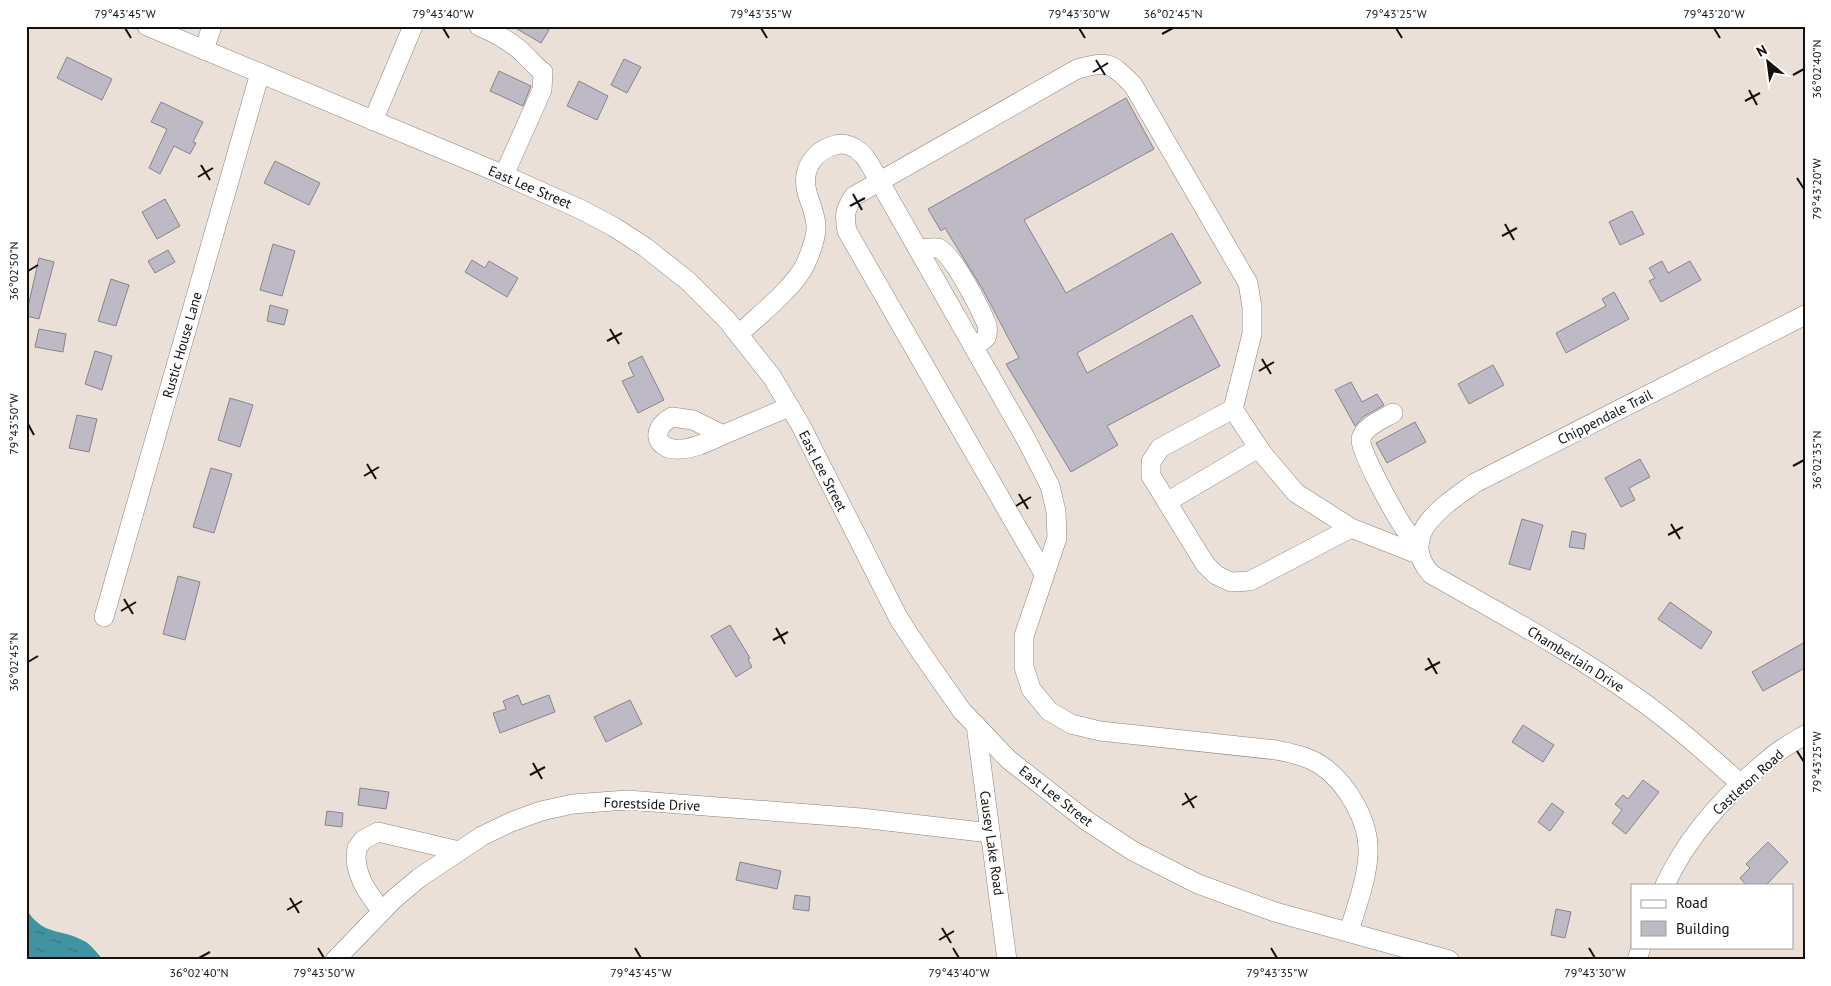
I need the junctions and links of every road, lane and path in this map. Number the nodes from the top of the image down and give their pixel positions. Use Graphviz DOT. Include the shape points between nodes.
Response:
graph roads {
  1 [pos="212,26"];
  2 [pos="413,26"];
  3 [pos="479,26"];
  4 [pos="151,27"];
  5 [pos="204,50"];
  6 [pos="260,73"];
  7 [pos="372,121"];
  8 [pos="504,175"];
  9 [pos="880,181"];
  10 [pos="1805,315"];
  11 [pos="739,334"];
  12 [pos="789,406"];
  13 [pos="1233,409"];
  14 [pos="1393,413"];
  15 [pos="723,435"];
  16 [pos="1258,448"];
  17 [pos="1167,502"];
  18 [pos="1351,528"];
  19 [pos="1420,545"];
  20 [pos="1044,574"];
  21 [pos="104,617"];
  22 [pos="976,726"];
  23 [pos="1805,735"];
  24 [pos="1741,784"];
  25 [pos="990,833"];
  26 [pos="459,851"];
  27 [pos="1666,884"];
  28 [pos="382,911"];
  29 [pos="1349,932"];
  30 [pos="1641,948"];
  31 [pos="335,960"];
  32 [pos="1007,960"];
  33 [pos="1449,960"];
  34 [pos="1637,960"];
  1 -- 5 [label="street"];
  2 -- 7 [label="street"];
  3 -- 8 [label="street" via="517,48 543,72 542,90"];
  4 -- 5 [label="street, East Lee Street"];
  5 -- 6 [label="street, East Lee Street"];
  6 -- 7 [label="street, East Lee Street"];
  6 -- 21 [label="street, Rustic House Lane"];
  7 -- 8 [label="street, East Lee Street"];
  8 -- 11 [label="street, East Lee Street" via="582,210 645,247 688,281"];
  9 -- 11 [label="street" via="861,151 849,146 839,144 814,156 806,180 816,227 812,248 791,285"];
  9 -- 13 [label="street" via="1077,69 1098,63 1114,67 1134,85 1248,283 1252,334"];
  9 -- 20 [label="street" via="1050,486 1056,511 1057,538"];
  9 -- 20 [label="street" via="854,196 845,210 847,231"];
  10 -- 19 [label="street, Chippendale Trail" via="1475,483 1428,521"];
  11 -- 12 [label="street, East Lee Street" via="772,377"];
  12 -- 15 [label="street"];
  12 -- 22 [label="street, East Lee Street" via="900,619 920,652"];
  13 -- 16 [label="street"];
  13 -- 17 [label="street" via="1160,448 1151,462 1151,476"];
  14 -- 19 [label="street, Chamberlain Drive" via="1367,429 1361,438 1362,446 1398,516"];
  16 -- 17 [label="street"];
  16 -- 18 [label="street" via="1296,493"];
  17 -- 18 [label="street" via="1205,564 1216,575 1231,582 1250,581"];
  18 -- 19 [label="street"];
  19 -- 24 [label="street, Chamberlain Drive" via="1424,566 1431,574 1552,643 1633,695 1688,737"];
  20 -- 29 [label="street" via="1024,636 1024,667 1031,689 1049,711 1071,724 1100,732 1297,754 1318,763 1347,790 1359,812 1368,854"];
  22 -- 25 [label="street, Causey Lake Road"];
  22 -- 29 [label="street, East Lee Street" via="1009,760 1087,821 1133,851 1198,884 1232,897"];
  23 -- 24 [label="street, Castleton Road" via="1770,758"];
  24 -- 27 [label="street, Castleton Road" via="1704,823"];
  25 -- 26 [label="street, Forestside Drive" via="861,818 627,800 573,804 541,811 482,836"];
  25 -- 32 [label="street, Causey Lake Road"];
  26 -- 28 [label="street, Forestside Drive" via="419,878"];
  26 -- 28 [label="street" via="378,832 363,840 357,848 357,865 366,890"];
  28 -- 31 [label="street, Forestside Drive"];
  29 -- 33 [label="street, East Lee Street"];
  30 -- 34 [label="street"];
}
